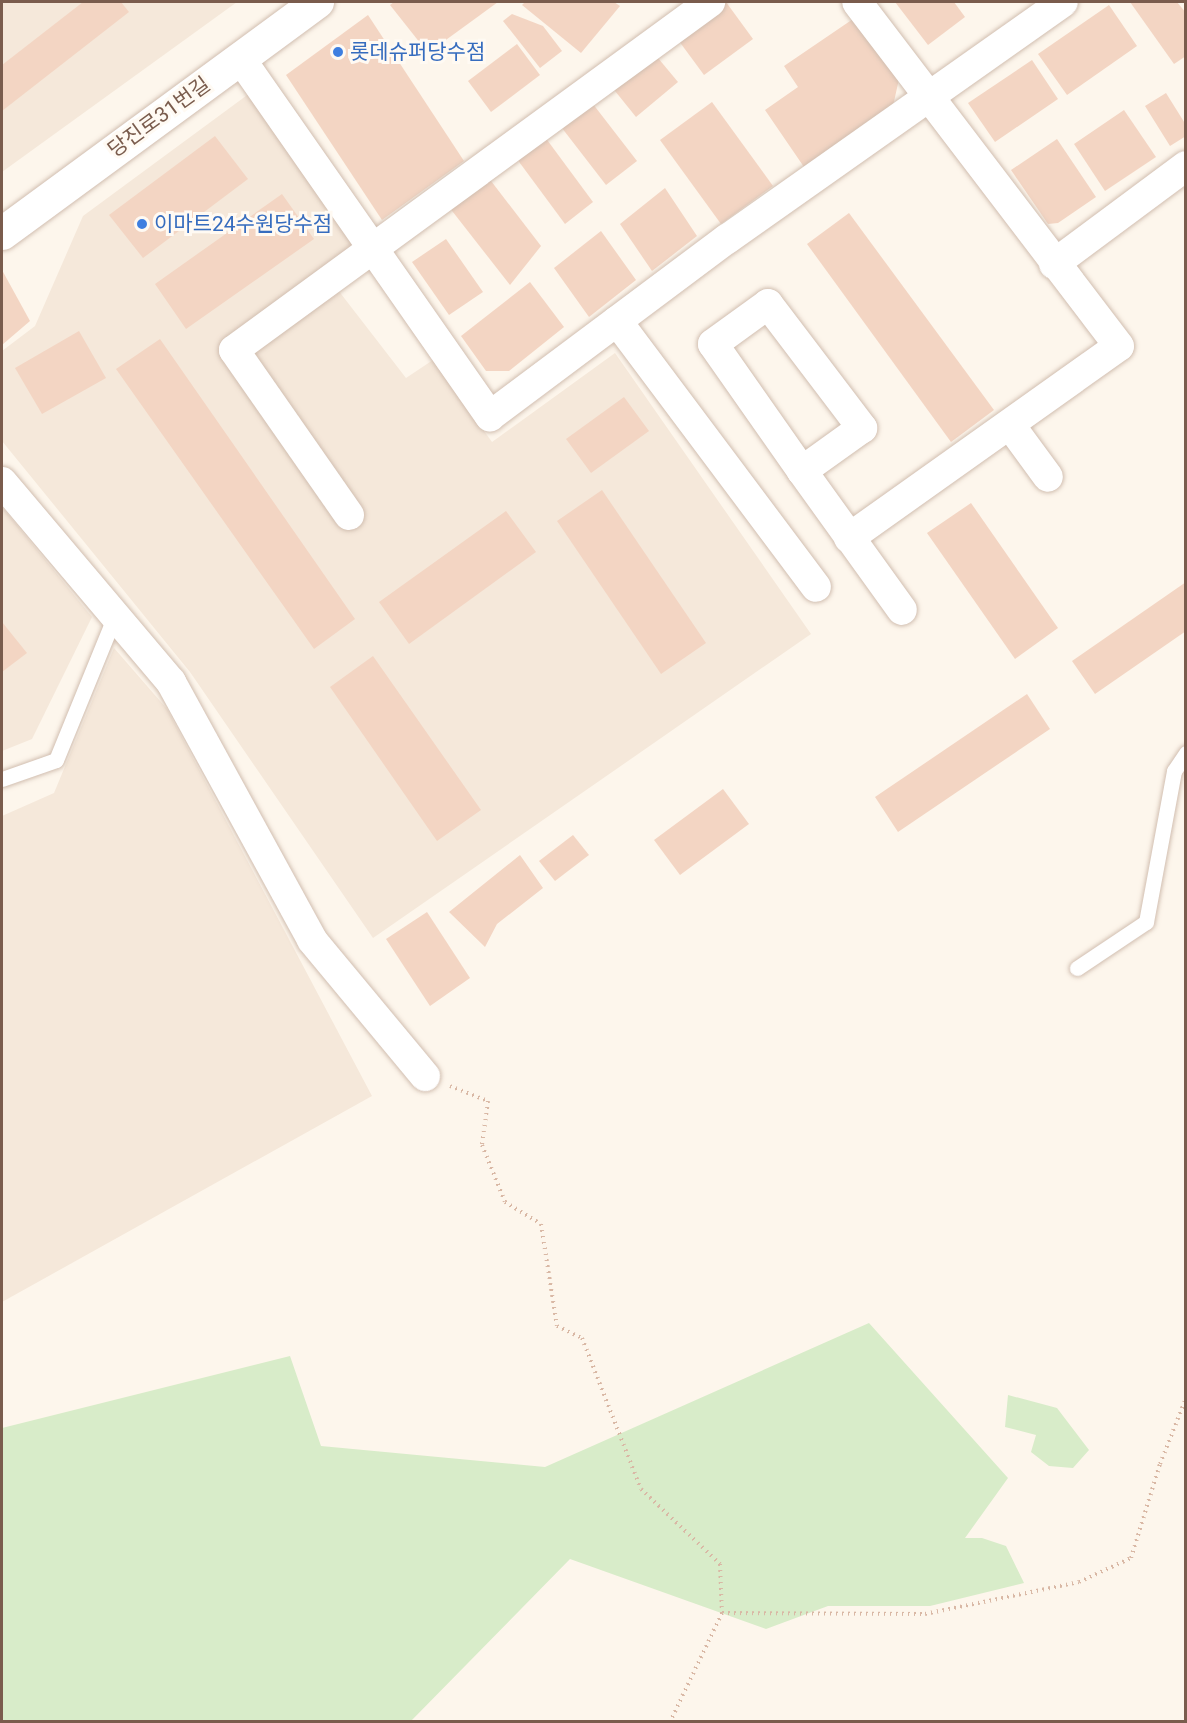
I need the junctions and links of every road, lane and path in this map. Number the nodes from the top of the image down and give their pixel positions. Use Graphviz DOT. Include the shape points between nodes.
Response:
graph roads {
  1 [pos="317,2"];
  2 [pos="710,2"];
  3 [pos="857,2"];
  4 [pos="1062,2"];
  5 [pos="240,58"];
  6 [pos="932,97"];
  7 [pos="1185,166"];
  8 [pos="2,233"];
  9 [pos="374,250"];
  10 [pos="1054,264"];
  11 [pos="617,321"];
  12 [pos="1010,425"];
  13 [pos="802,471"];
  14 [pos="1048,477"];
  15 [pos="2,482"];
  16 [pos="349,515"];
  17 [pos="849,538"];
  18 [pos="816,588"];
  19 [pos="902,610"];
  20 [pos="116,613"];
  21 [pos="1185,753"];
  22 [pos="2,779"];
  23 [pos="1077,968"];
  24 [pos="425,1076"];
  25 [pos="1185,1398"];
  26 [pos="722,1613"];
  27 [pos="670,1722"];
  1 -- 5 [label="street, 당진로31번길"];
  2 -- 9 [label="street"];
  3 -- 6 [label="street"];
  4 -- 6 [label="street"];
  5 -- 8 [label="street, 당진로31번길"];
  5 -- 9 [label="street"];
  6 -- 10 [label="street"];
  6 -- 11 [label="street"];
  7 -- 10 [label="street"];
  9 -- 11 [label="street" via="490,416"];
  9 -- 16 [label="street" via="234,350"];
  10 -- 12 [label="street" via="1119,346"];
  11 -- 18 [label="street"];
  12 -- 14 [label="street"];
  12 -- 17 [label="street"];
  13 -- 13 [label="street" via="713,345 768,304 862,428"];
  13 -- 17 [label="street"];
  15 -- 20 [label="street"];
  17 -- 19 [label="street"];
  20 -- 22 [label="lane" via="56,760"];
  20 -- 24 [label="street" via="171,682 312,940"];
  21 -- 23 [label="lane" via="1174,771 1146,922"];
  24 -- 26 [label="path" via="488,1101 482,1145 505,1202 541,1224 557,1326 582,1338 641,1489 720,1564"];
  25 -- 26 [label="path" via="1131,1558 1079,1582 925,1614"];
  26 -- 27 [label="path"];
}
